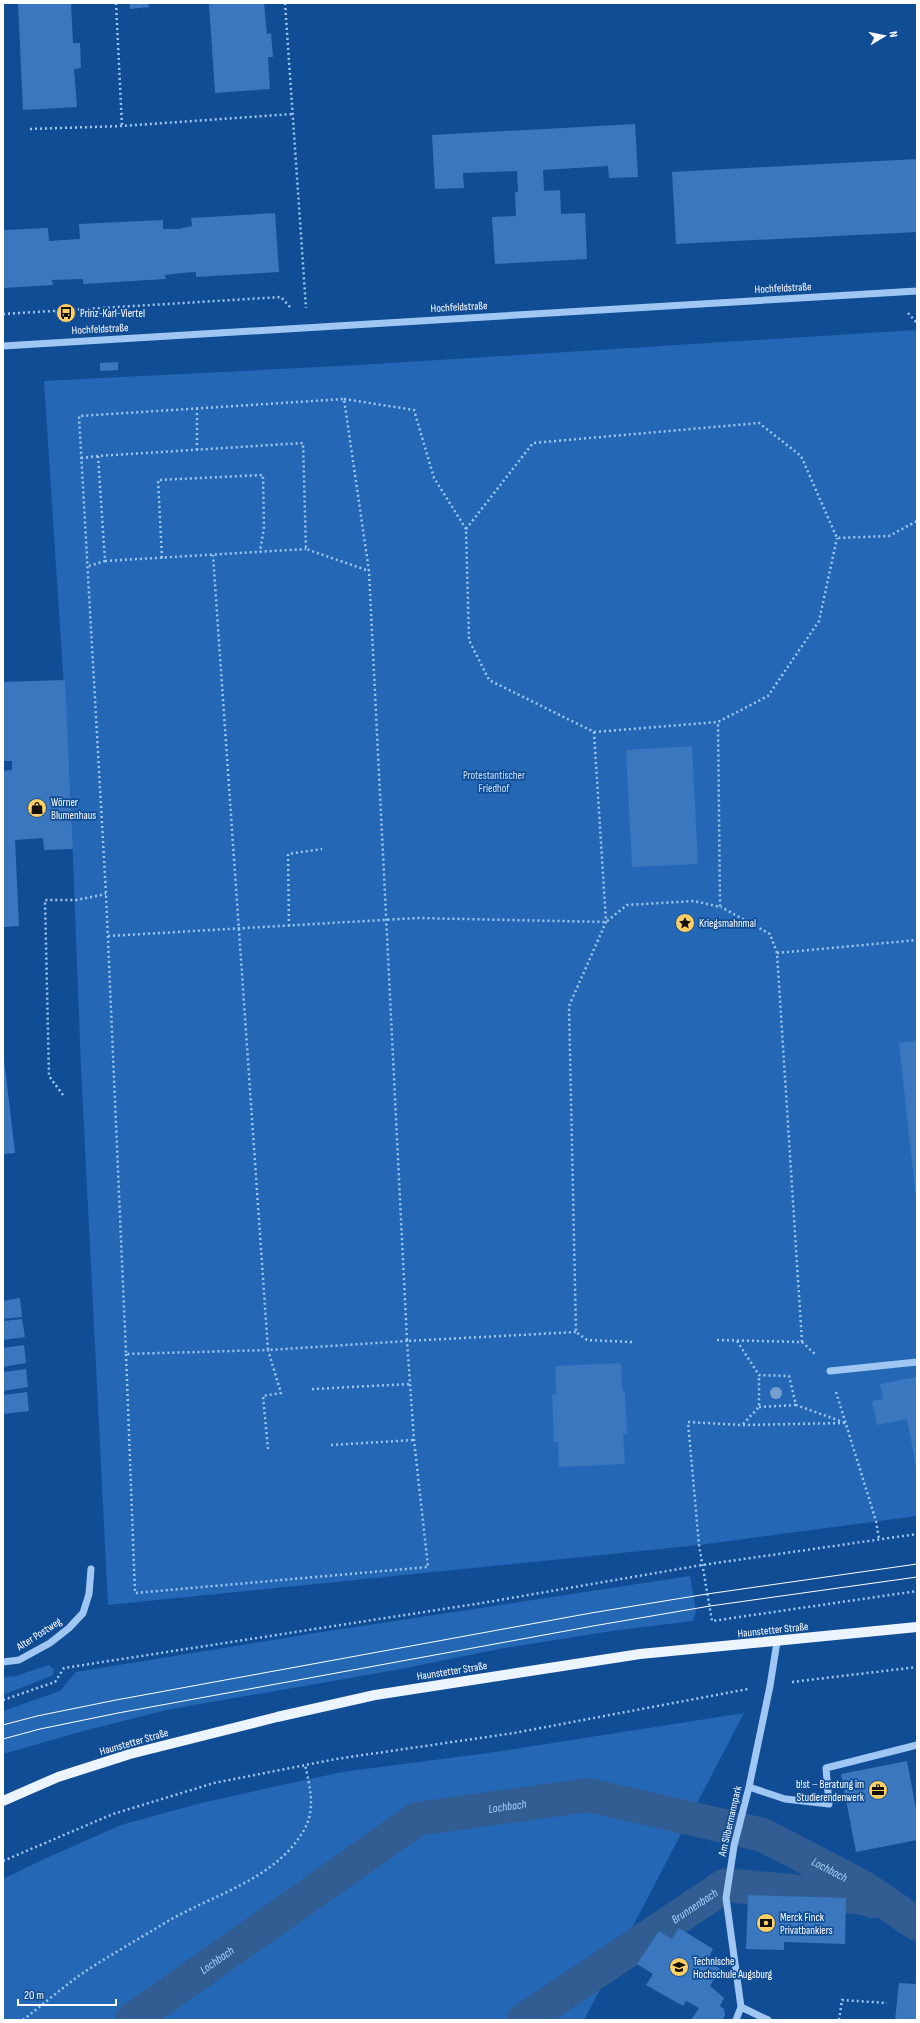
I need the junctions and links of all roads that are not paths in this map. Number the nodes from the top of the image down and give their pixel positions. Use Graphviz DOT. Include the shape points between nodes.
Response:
graph roads {
  1 [pos="917,291"];
  2 [pos="3,346"];
  3 [pos="917,1362"];
  4 [pos="830,1370"];
  5 [pos="91,1569"];
  6 [pos="917,1627"];
  7 [pos="777,1642"];
  8 [pos="3,1662"];
  9 [pos="916,1745"];
  10 [pos="749,1786"];
  11 [pos="3,1801"];
  12 [pos="742,2007"];
  13 [pos="736,2020"];
  14 [pos="768,2020"];
  1 -- 2 [label="street, Hochfeldstraße"];
  3 -- 4 [label="street"];
  5 -- 8 [label="street, Alter Postweg" via="89,1594 83,1613 69,1628 50,1643 19,1660"];
  6 -- 7 [label="main road, Haunstetter Straße"];
  7 -- 10 [label="street, Am Silbermannpark"];
  7 -- 11 [label="main road, Haunstetter Straße" via="640,1654 375,1696 277,1717 130,1754 58,1777"];
  9 -- 10 [label="street" via="826,1768 829,1804 785,1799"];
  10 -- 12 [label="street, Am Silbermannpark" via="734,1846 726,1898"];
  12 -- 13 [label="street"];
  12 -- 14 [label="street"];
}
